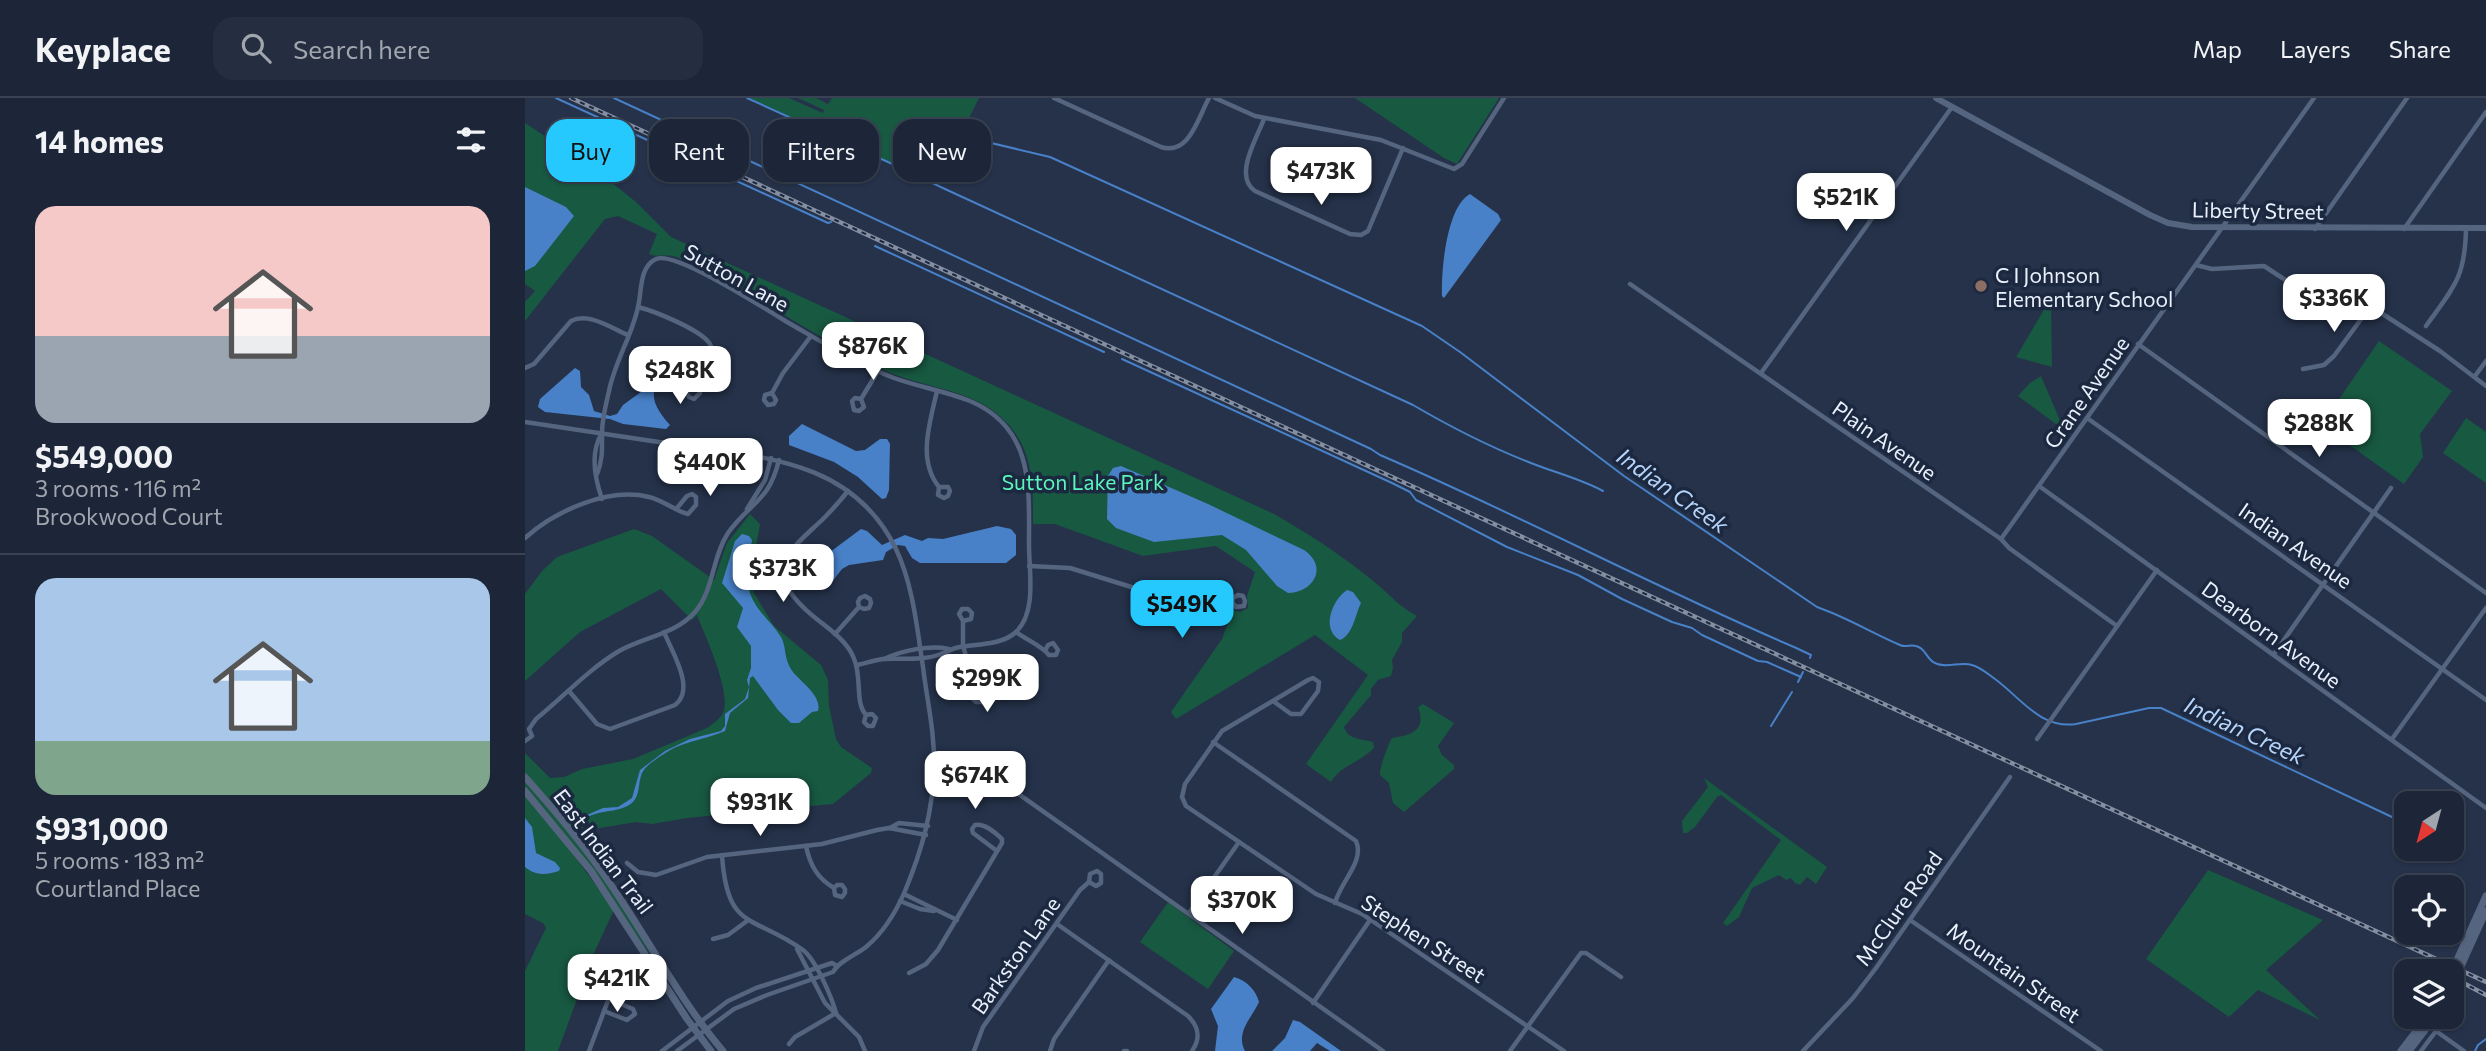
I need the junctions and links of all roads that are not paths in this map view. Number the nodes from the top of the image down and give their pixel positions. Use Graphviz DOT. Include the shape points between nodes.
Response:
graph roads {
  1 [pos="1054,98"];
  2 [pos="1209,98"];
  3 [pos="1215,98"];
  4 [pos="1504,98"];
  5 [pos="1936,98"];
  6 [pos="2314,98"];
  7 [pos="2407,98"];
  8 [pos="1952,107"];
  9 [pos="2486,112"];
  10 [pos="1264,119"];
  11 [pos="1403,148"];
  12 [pos="2221,228"];
  13 [pos="2486,228"];
  14 [pos="2315,229"];
  15 [pos="2404,229"];
  16 [pos="2466,229"];
  17 [pos="2196,265"];
  18 [pos="1630,284"];
  19 [pos="638,307"];
  20 [pos="2370,307"];
  21 [pos="2426,326"];
  22 [pos="628,335"];
  23 [pos="811,336"];
  24 [pos="2139,344"];
  25 [pos="2486,360"];
  26 [pos="525,368"];
  27 [pos="2304,369"];
  28 [pos="878,371"];
  29 [pos="1761,373"];
  30 [pos="2475,376"];
  31 [pos="2486,386"];
  32 [pos="698,387"];
  33 [pos="937,391"];
  34 [pos="772,393"];
  35 [pos="861,399"];
  36 [pos="2087,418"];
  37 [pos="525,422"];
  38 [pos="602,433"];
  39 [pos="771,458"];
  40 [pos="779,460"];
  41 [pos="939,486"];
  42 [pos="2039,486"];
  43 [pos="2391,488"];
  44 [pos="848,491"];
  45 [pos="602,499"];
  46 [pos="677,508"];
  47 [pos="747,510"];
  48 [pos="2374,513"];
  49 [pos="525,538"];
  50 [pos="2001,539"];
  51 [pos="1029,566"];
  52 [pos="2157,570"];
  53 [pos="2323,584"];
  54 [pos="1174,587"];
  55 [pos="2486,593"];
  56 [pos="1233,598"];
  57 [pos="859,607"];
  58 [pos="2486,608"];
  59 [pos="1177,615"];
  60 [pos="963,621"];
  61 [pos="2117,626"];
  62 [pos="664,632"];
  63 [pos="1016,632"];
  64 [pos="835,634"];
  65 [pos="963,646"];
  66 [pos="949,649"];
  67 [pos="1046,649"];
  68 [pos="920,650"];
  69 [pos="2274,654"];
  70 [pos="921,657"];
  71 [pos="884,659"];
  72 [pos="857,665"];
  73 [pos="2443,669"];
  74 [pos="569,691"];
  75 [pos="976,691"];
  76 [pos="2486,700"];
  77 [pos="1273,701"];
  78 [pos="866,715"];
  79 [pos="527,728"];
  80 [pos="2392,739"];
  81 [pos="2037,740"];
  82 [pos="525,741"];
  83 [pos="1213,743"];
  84 [pos="935,765"];
  85 [pos="525,777"];
  86 [pos="2010,777"];
  87 [pos="525,791"];
  88 [pos="2486,808"];
  89 [pos="927,826"];
  90 [pos="889,828"];
  91 [pos="926,835"];
  92 [pos="1239,842"];
  93 [pos="806,846"];
  94 [pos="997,851"];
  95 [pos="722,855"];
  96 [pos="628,863"];
  97 [pos="1089,882"];
  98 [pos="834,888"];
  99 [pos="904,894"];
  100 [pos="2486,896"];
  101 [pos="900,901"];
  102 [pos="1335,903"];
  103 [pos="935,911"];
  104 [pos="2486,911"];
  105 [pos="1189,914"];
  106 [pos="957,920"];
  107 [pos="1370,920"];
  108 [pos="1910,920"];
  109 [pos="747,921"];
  110 [pos="1057,924"];
  111 [pos="713,939"];
  112 [pos="796,948"];
  113 [pos="2457,959"];
  114 [pos="1109,960"];
  115 [pos="2464,960"];
  116 [pos="627,965"];
  117 [pos="837,965"];
  118 [pos="817,970"];
  119 [pos="807,972"];
  120 [pos="909,973"];
  121 [pos="820,977"];
  122 [pos="1621,977"];
  123 [pos="812,980"];
  124 [pos="609,999"];
  125 [pos="1313,1003"];
  126 [pos="604,1011"];
  127 [pos="836,1013"];
  128 [pos="696,1024"];
  129 [pos="1528,1026"];
  130 [pos="2420,1029"];
  131 [pos="2424,1029"];
  132 [pos="706,1030"];
  133 [pos="698,1035"];
  134 [pos="789,1044"];
  135 [pos="2407,1049"];
  136 [pos="2463,1050"];
  137 [pos="589,1051"];
  138 [pos="662,1051"];
  139 [pos="677,1051"];
  140 [pos="711,1051"];
  141 [pos="723,1051"];
  142 [pos="865,1051"];
  143 [pos="974,1051"];
  144 [pos="1050,1051"];
  145 [pos="1192,1051"];
  146 [pos="1383,1051"];
  147 [pos="1510,1051"];
  148 [pos="1564,1051"];
  149 [pos="1803,1051"];
  150 [pos="2101,1051"];
  151 [pos="2421,1051"];
  1 -- 2 [label="street" via="1170,149 1186,140"];
  3 -- 10 [label="street"];
  4 -- 11 [label="street" via="1457,168"];
  5 -- 8 [label="street, Liberty Street"];
  6 -- 12 [label="street, Crane Avenue"];
  7 -- 14 [label="street"];
  8 -- 12 [label="street, Liberty Street" via="2161,220 2184,227"];
  8 -- 29 [label="street"];
  9 -- 15 [label="street"];
  10 -- 11 [label="street" via="1361,135"];
  10 -- 11 [label="street" via="1245,171 1248,185 1350,234 1368,230"];
  12 -- 14 [label="street, Liberty Street"];
  12 -- 17 [label="street, Crane Avenue"];
  13 -- 16 [label="street, Liberty Street"];
  14 -- 15 [label="street, Liberty Street"];
  15 -- 16 [label="street, Liberty Street"];
  16 -- 21 [label="street" via="2461,272"];
  17 -- 20 [label="street" via="2212,269 2264,266 2299,289 2337,288"];
  17 -- 24 [label="street, Crane Avenue"];
  18 -- 29 [label="street, Plain Avenue"];
  19 -- 22 [label="street, Sutton Lane"];
  19 -- 23 [label="street, Sutton Lane" via="645,269 657,258 669,258"];
  19 -- 32 [label="street" via="658,313 710,343 712,356"];
  20 -- 27 [label="street" via="2334,356 2324,365"];
  20 -- 30 [label="street"];
  22 -- 26 [label="street" via="579,318"];
  22 -- 38 [label="street, Sutton Lane" via="611,379"];
  23 -- 28 [label="street, Sutton Lane"];
  23 -- 34 [label="street"];
  24 -- 36 [label="street, Crane Avenue"];
  24 -- 48 [label="street"];
  25 -- 30 [label="street"];
  28 -- 33 [label="street, Sutton Lane"];
  28 -- 35 [label="street"];
  29 -- 50 [label="street, Plain Avenue"];
  30 -- 31 [label="street"];
  33 -- 41 [label="street" via="926,448"];
  33 -- 51 [label="street, Sutton Lane" via="981,406 1018,444 1028,475"];
  36 -- 42 [label="street, Crane Avenue"];
  36 -- 53 [label="street, Indian Avenue"];
  37 -- 38 [label="street"];
  38 -- 39 [label="street"];
  38 -- 45 [label="street, Sutton Lane" via="597,474"];
  39 -- 40 [label="street"];
  39 -- 47 [label="street" via="765,480"];
  40 -- 44 [label="street" via="824,475"];
  40 -- 47 [label="street" via="769,488"];
  42 -- 50 [label="street, Crane Avenue"];
  42 -- 52 [label="street, Dearborn Avenue"];
  43 -- 48 [label="street"];
  44 -- 64 [label="street" via="791,548 784,565 793,596"];
  44 -- 68 [label="street" via="870,511 896,549 908,582"];
  45 -- 46 [label="street" via="638,495"];
  45 -- 49 [label="street" via="550,520"];
  46 -- 46 [label="street" via="688,514 696,497 687,496"];
  47 -- 62 [label="street" via="720,548 699,607"];
  48 -- 53 [label="street"];
  48 -- 55 [label="street"];
  50 -- 61 [label="street, Plain Avenue"];
  51 -- 54 [label="street" via="1070,568 1141,590"];
  51 -- 63 [label="street, Sutton Lane" via="1028,607"];
  52 -- 61 [label="street"];
  52 -- 69 [label="street, Dearborn Avenue"];
  53 -- 69 [label="street"];
  53 -- 73 [label="street, Indian Avenue"];
  54 -- 56 [label="street" via="1207,586"];
  54 -- 59 [label="street"];
  57 -- 64 [label="street"];
  58 -- 73 [label="street"];
  60 -- 65 [label="street"];
  61 -- 81 [label="street"];
  62 -- 74 [label="street" via="616,654"];
  62 -- 74 [label="street" via="685,687 675,705 610,729 597,724"];
  63 -- 65 [label="street" via="993,642"];
  63 -- 67 [label="street"];
  64 -- 72 [label="street"];
  65 -- 66 [label="street"];
  65 -- 75 [label="street"];
  66 -- 68 [label="street"];
  66 -- 70 [label="street"];
  68 -- 70 [label="street"];
  68 -- 71 [label="street"];
  69 -- 80 [label="street, Dearborn Avenue"];
  70 -- 71 [label="street"];
  70 -- 84 [label="street"];
  71 -- 72 [label="street"];
  72 -- 78 [label="street" via="860,705"];
  73 -- 76 [label="street, Indian Avenue"];
  73 -- 80 [label="street"];
  74 -- 79 [label="street"];
  77 -- 77 [label="street" via="1301,714 1318,691 1319,682 1308,680"];
  77 -- 83 [label="street" via="1226,728"];
  79 -- 82 [label="street" via="532,736"];
  80 -- 88 [label="street, Dearborn Avenue"];
  83 -- 92 [label="street, Stephen Street" via="1185,784 1182,797 1190,809"];
  83 -- 102 [label="street" via="1356,841 1359,858"];
  84 -- 89 [label="street"];
  84 -- 105 [label="street" via="976,770 1003,783"];
  85 -- 128 [label="main road, East Indian Trail" via="600,869"];
  86 -- 108 [label="street, McClure Road"];
  87 -- 128 [label="main road, East Indian Trail" via="591,871"];
  89 -- 90 [label="street" via="899,823"];
  89 -- 91 [label="street"];
  90 -- 91 [label="street"];
  90 -- 93 [label="street"];
  91 -- 99 [label="street"];
  92 -- 102 [label="street, Stephen Street"];
  92 -- 105 [label="street"];
  93 -- 95 [label="street"];
  93 -- 98 [label="street" via="812,866"];
  94 -- 94 [label="street" via="1000,837 975,825 974,833"];
  94 -- 106 [label="street"];
  95 -- 96 [label="street" via="656,875 638,872"];
  95 -- 109 [label="street" via="728,896"];
  97 -- 110 [label="street, Barkston Lane"];
  99 -- 101 [label="street"];
  99 -- 103 [label="street"];
  100 -- 113 [label="main road"];
  101 -- 103 [label="street"];
  101 -- 117 [label="street" via="878,935"];
  102 -- 107 [label="street, Stephen Street"];
  103 -- 106 [label="street"];
  104 -- 115 [label="main road"];
  105 -- 125 [label="street"];
  106 -- 120 [label="street" via="934,956"];
  107 -- 125 [label="street"];
  107 -- 129 [label="street, Stephen Street"];
  108 -- 149 [label="street, McClure Road" via="1853,998"];
  108 -- 150 [label="street, Mountain Street"];
  109 -- 111 [label="street"];
  109 -- 112 [label="street"];
  110 -- 114 [label="street"];
  110 -- 143 [label="street, Barkston Lane" via="983,1027"];
  112 -- 118 [label="street" via="806,953"];
  112 -- 119 [label="street"];
  114 -- 144 [label="street" via="1054,1038"];
  114 -- 145 [label="street" via="1192,1021 1198,1036"];
  116 -- 124 [label="street"];
  117 -- 118 [label="street"];
  117 -- 121 [label="street"];
  118 -- 119 [label="street"];
  118 -- 121 [label="street"];
  119 -- 123 [label="street"];
  119 -- 128 [label="street" via="728,1000"];
  121 -- 123 [label="street"];
  121 -- 127 [label="street"];
  122 -- 129 [label="street" via="1582,952"];
  123 -- 127 [label="street"];
  123 -- 132 [label="street" via="734,1009"];
  124 -- 126 [label="street"];
  124 -- 126 [label="street" via="635,1014 627,1020"];
  125 -- 146 [label="street"];
  126 -- 137 [label="street"];
  127 -- 134 [label="street"];
  127 -- 142 [label="street" via="862,1040"];
  128 -- 132 [label="main road, East Indian Trail"];
  128 -- 133 [label="main road, East Indian Trail"];
  128 -- 138 [label="street"];
  129 -- 147 [label="street"];
  129 -- 148 [label="street, Stephen Street"];
  130 -- 135 [label="main road"];
  131 -- 135 [label="main road"];
  132 -- 133 [label="street"];
  132 -- 141 [label="main road, East Indian Trail"];
  133 -- 139 [label="street"];
  133 -- 140 [label="main road, East Indian Trail"];
  136 -- 151 [label="street" via="2436,1031"];
}
